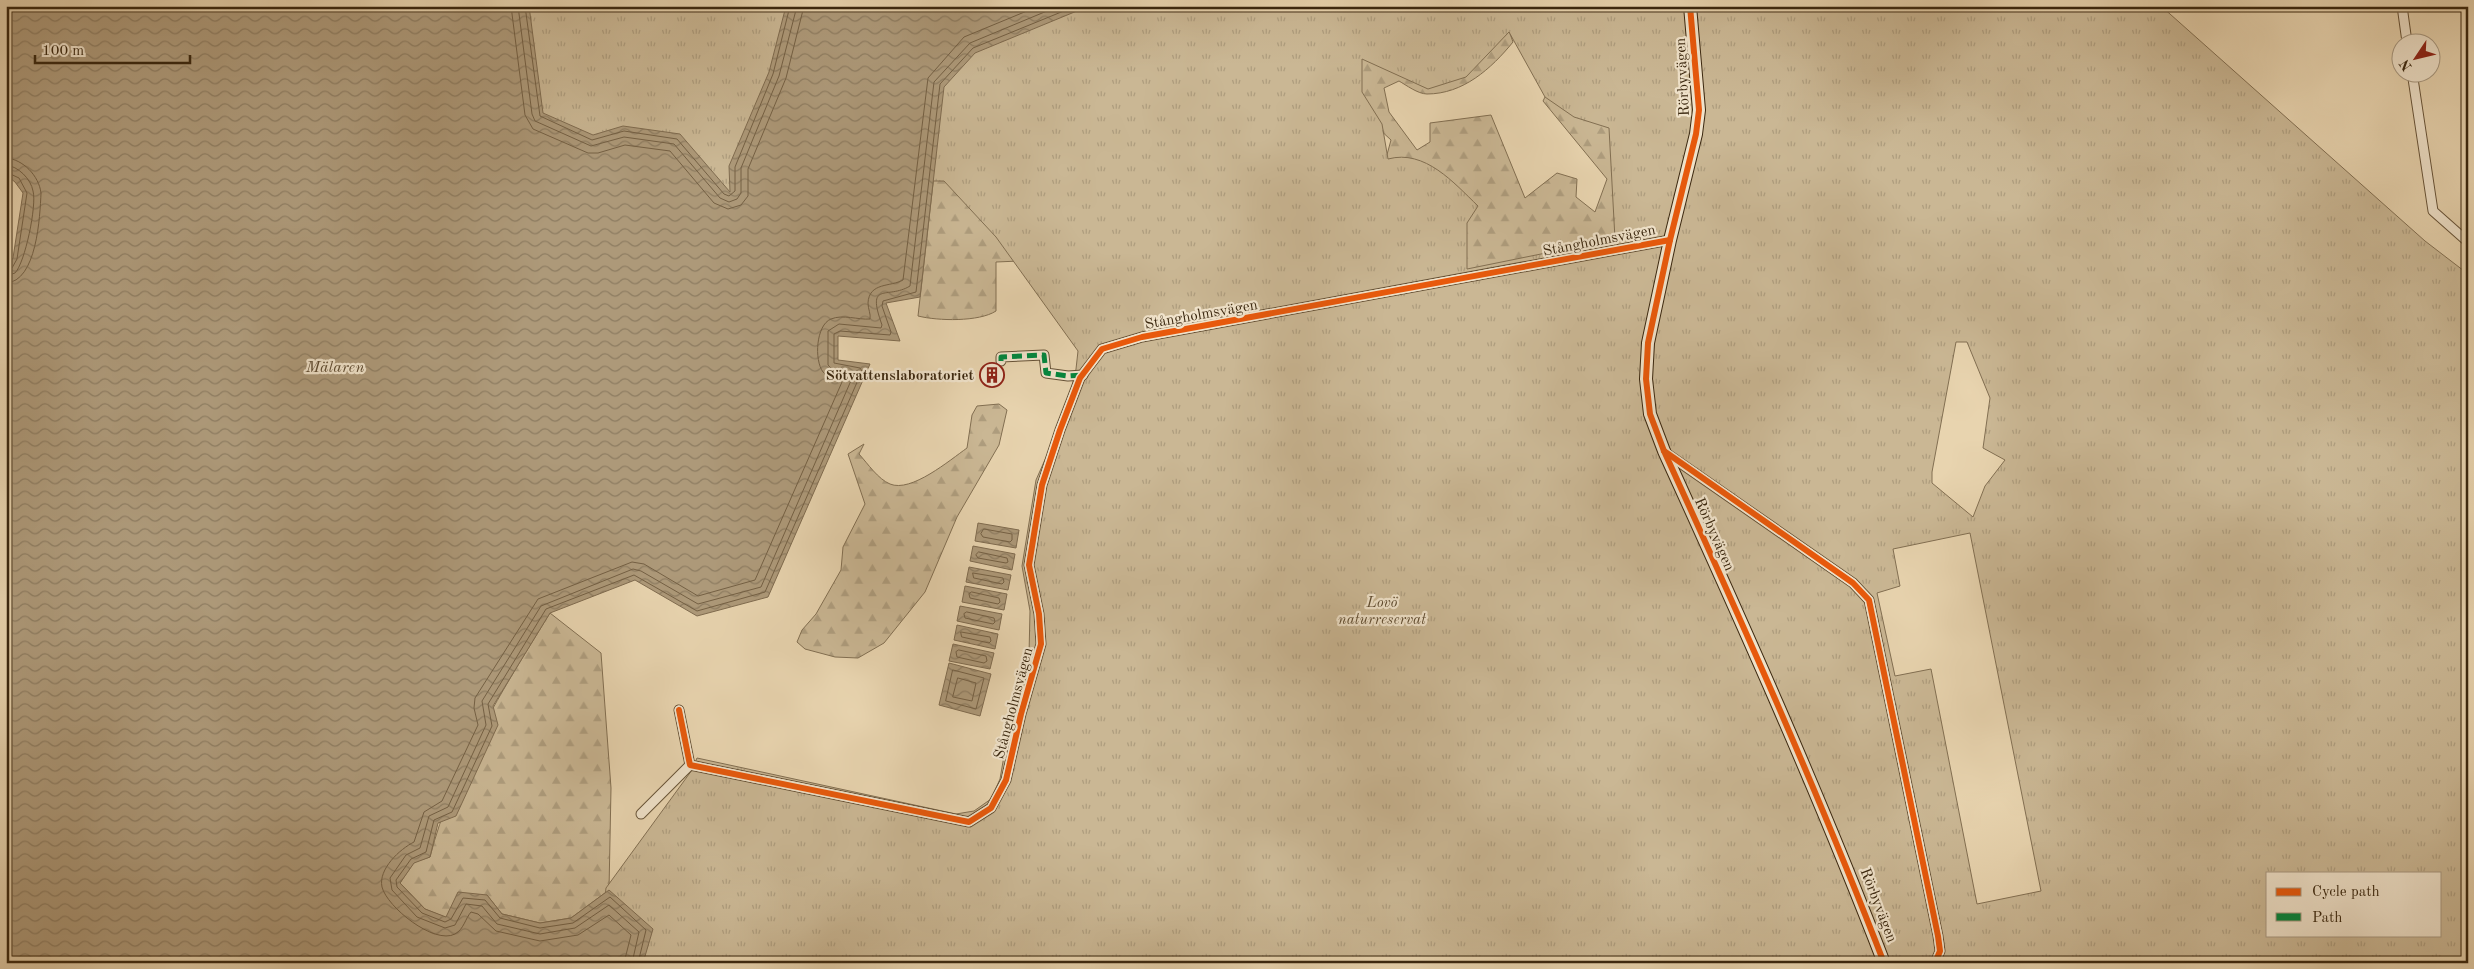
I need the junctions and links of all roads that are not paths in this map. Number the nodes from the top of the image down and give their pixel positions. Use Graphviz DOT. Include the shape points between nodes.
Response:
graph roads {
  1 [pos="1690,6"];
  2 [pos="2402,6"];
  3 [pos="2406,32"];
  4 [pos="2414,82"];
  5 [pos="1670,240"];
  6 [pos="2468,242"];
  7 [pos="1001,361"];
  8 [pos="1082,375"];
  9 [pos="1664,451"];
  10 [pos="679,710"];
  11 [pos="690,765"];
  12 [pos="641,814"];
  13 [pos="1884,963"];
  14 [pos="1935,963"];
  1 -- 5 [label="street, Rörbyvägen" via="1699,110"];
  2 -- 3 [label="street"];
  4 -- 6 [label="street" via="2433,210"];
  5 -- 8 [label="street, Stångholmsvägen" via="1142,337 1102,349"];
  5 -- 9 [label="street, Rörbyvägen" via="1648,343 1646,380 1650,414"];
  7 -- 8 [label="street" via="1001,357 1044,355 1046,373"];
  8 -- 11 [label="street, Stångholmsvägen" via="1042,486 1028,565 1040,614 1041,644 1020,714 1006,780 991,808 969,822"];
  9 -- 13 [label="street, Rörbyvägen" via="1778,703 1839,845"];
  9 -- 14 [label="street" via="1853,583 1869,600 1938,936 1940,951"];
  10 -- 11 [label="street"];
  11 -- 12 [label="street"];
}
